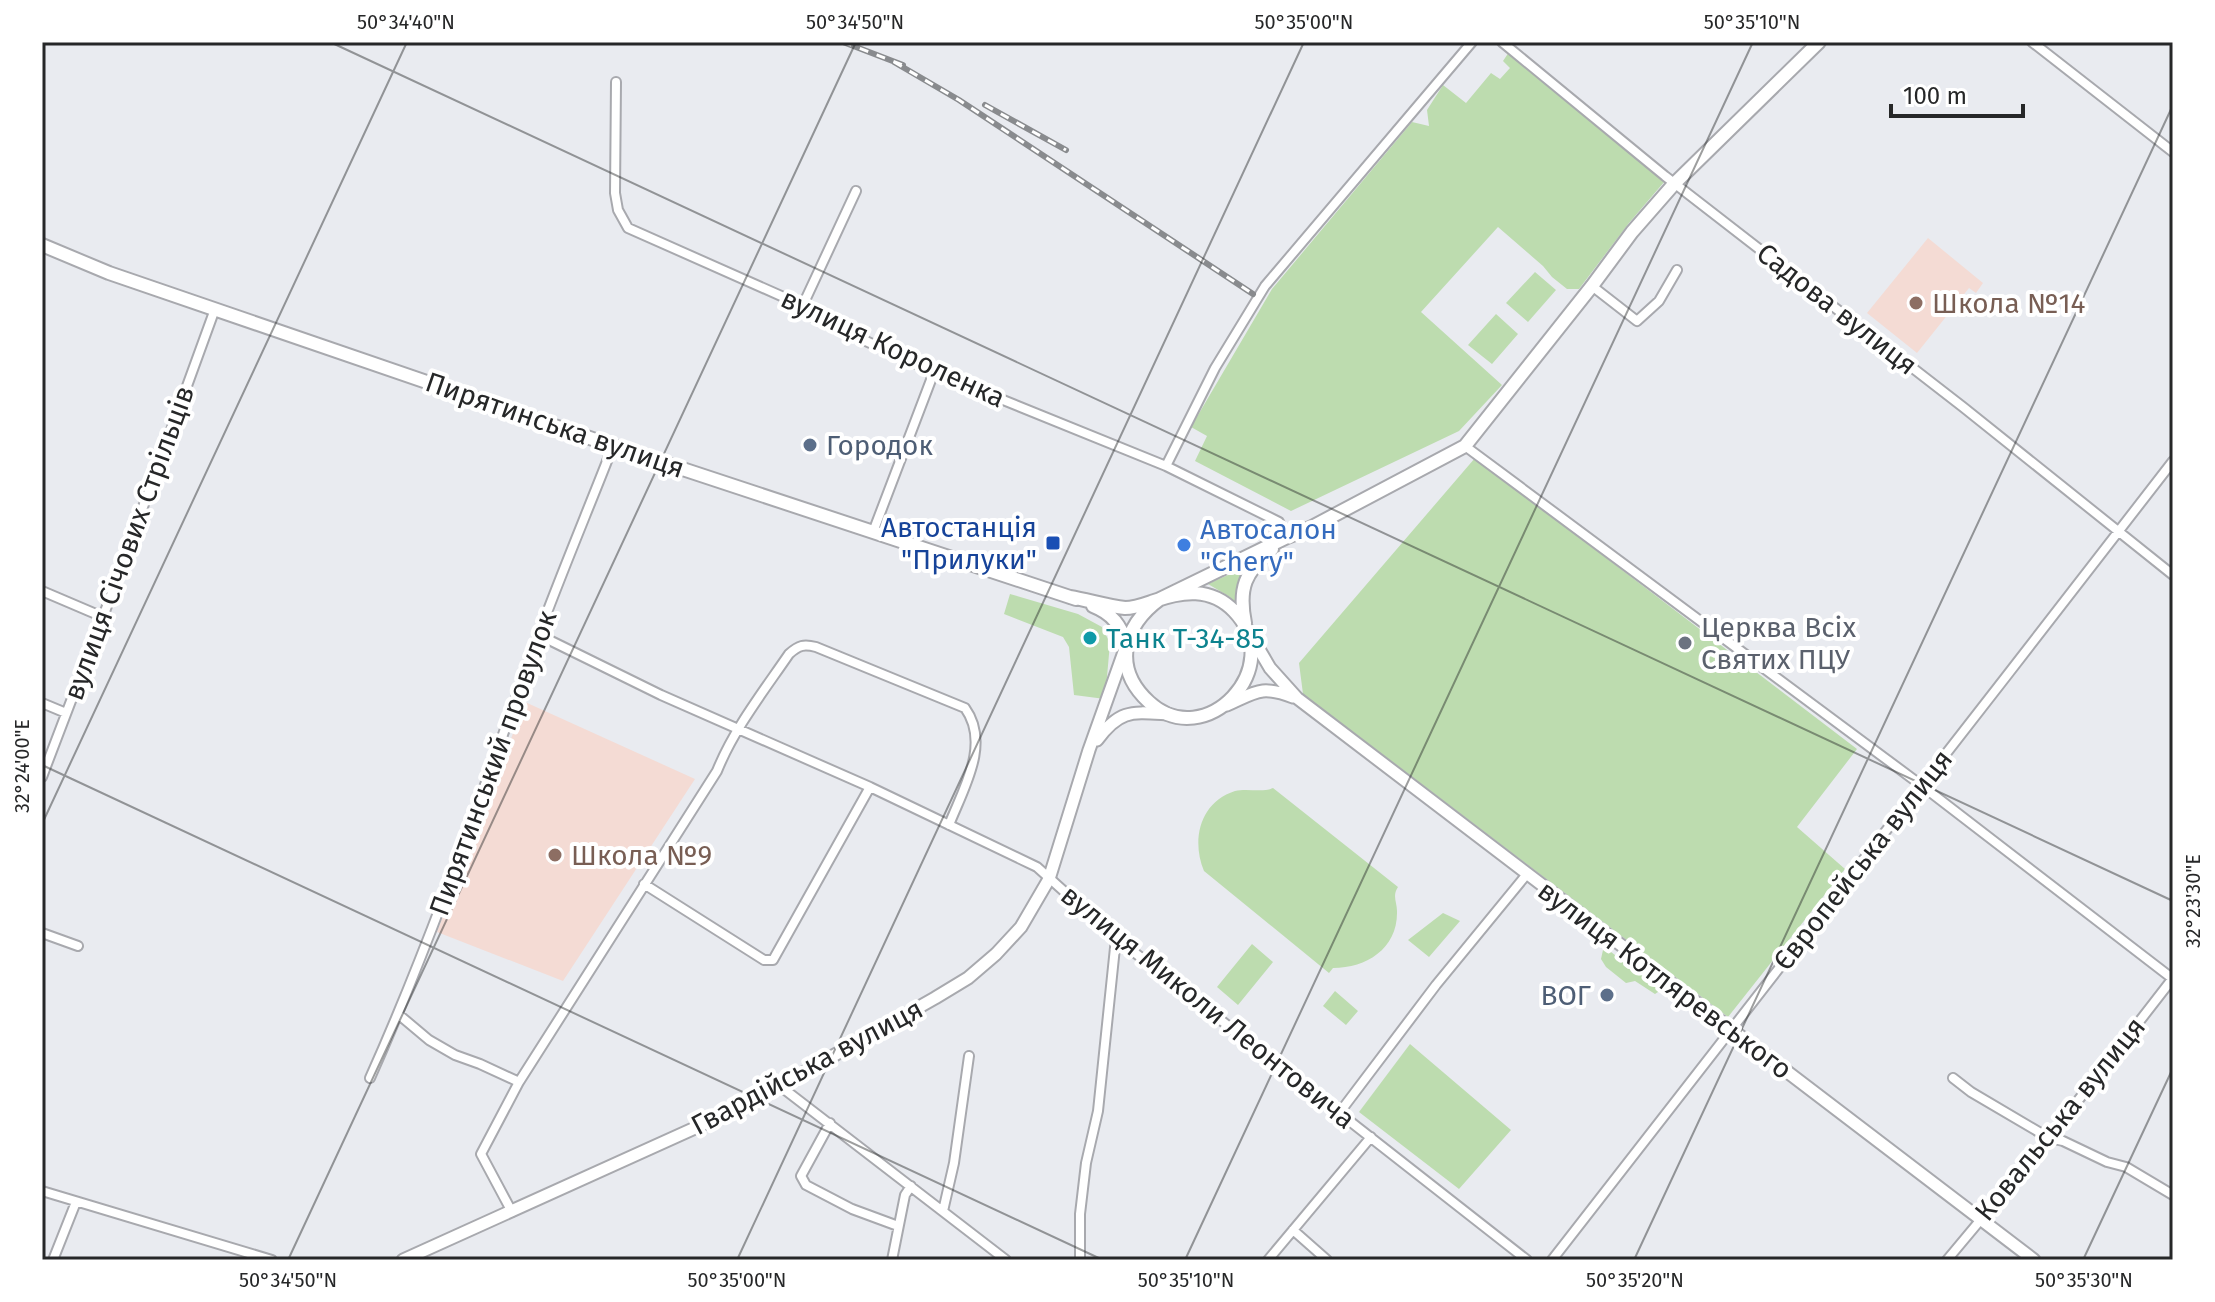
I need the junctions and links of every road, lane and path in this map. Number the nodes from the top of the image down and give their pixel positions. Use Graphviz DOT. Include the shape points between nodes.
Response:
graph roads {
  1 [pos="1472,42"];
  2 [pos="1502,42"];
  3 [pos="1819,42"];
  4 [pos="2032,42"];
  5 [pos="616,82"];
  6 [pos="2173,152"];
  7 [pos="1674,184"];
  8 [pos="856,191"];
  9 [pos="42,245"];
  10 [pos="1677,270"];
  11 [pos="1592,286"];
  12 [pos="802,307"];
  13 [pos="215,309"];
  14 [pos="934,372"];
  15 [pos="613,446"];
  16 [pos="1465,446"];
  17 [pos="2173,461"];
  18 [pos="1166,466"];
  19 [pos="2119,530"];
  20 [pos="873,532"];
  21 [pos="1287,537"];
  22 [pos="2173,575"];
  23 [pos="42,591"];
  24 [pos="1070,597"];
  25 [pos="1160,599"];
  26 [pos="103,617"];
  27 [pos="1245,627"];
  28 [pos="539,635"];
  29 [pos="1127,644"];
  30 [pos="1297,698"];
  31 [pos="42,703"];
  32 [pos="1223,707"];
  33 [pos="66,713"];
  34 [pos="1169,714"];
  35 [pos="738,729"];
  36 [pos="1089,750"];
  37 [pos="42,777"];
  38 [pos="1921,785"];
  39 [pos="870,787"];
  40 [pos="949,825"];
  41 [pos="1527,874"];
  42 [pos="1049,879"];
  43 [pos="644,884"];
  44 [pos="42,933"];
  45 [pos="1116,938"];
  46 [pos="78,946"];
  47 [pos="2173,979"];
  48 [pos="398,1014"];
  49 [pos="1730,1030"];
  50 [pos="969,1056"];
  51 [pos="370,1078"];
  52 [pos="1953,1078"];
  53 [pos="519,1082"];
  54 [pos="780,1086"];
  55 [pos="1340,1112"];
  56 [pos="830,1123"];
  57 [pos="1371,1137"];
  58 [pos="2049,1138"];
  59 [pos="911,1186"];
  60 [pos="42,1191"];
  61 [pos="2173,1195"];
  62 [pos="76,1202"];
  63 [pos="943,1211"];
  64 [pos="512,1212"];
  65 [pos="1981,1218"];
  66 [pos="898,1226"];
  67 [pos="1293,1230"];
  68 [pos="434,1246"];
  69 [pos="419,1257"];
  70 [pos="53,1260"];
  71 [pos="272,1260"];
  72 [pos="403,1260"];
  73 [pos="434,1260"];
  74 [pos="892,1260"];
  75 [pos="1006,1260"];
  76 [pos="1080,1260"];
  77 [pos="1268,1260"];
  78 [pos="1327,1260"];
  79 [pos="1527,1260"];
  80 [pos="1552,1260"];
  81 [pos="1947,1260"];
  82 [pos="2034,1260"];
  1 -- 18 [label="street" via="1265,286 1215,368"];
  2 -- 7 [label="street, Садова вулиця"];
  3 -- 7 [label="main road"];
  4 -- 6 [label="street"];
  5 -- 12 [label="street, вулиця Короленка" via="615,193 628,228"];
  7 -- 11 [label="main road"];
  7 -- 19 [label="street, Садова вулиця"];
  8 -- 12 [label="street"];
  9 -- 13 [label="main road, Пирятинська вулиця"];
  10 -- 11 [label="street" via="1659,301 1637,321"];
  11 -- 16 [label="main road"];
  12 -- 14 [label="street, вулиця Короленка" via="813,317"];
  13 -- 15 [label="main road, Пирятинська вулиця"];
  13 -- 26 [label="street, вулиця Січових Стрільців"];
  14 -- 18 [label="street, вулиця Короленка"];
  14 -- 20 [label="street"];
  15 -- 20 [label="main road, Пирятинська вулиця"];
  15 -- 28 [label="street, Пирятинський провулок"];
  16 -- 21 [label="main road"];
  16 -- 38 [label="street"];
  17 -- 19 [label="street, Європейська вулиця"];
  18 -- 21 [label="street, вулиця Короленка" via="1279,522"];
  19 -- 22 [label="street, Садова вулиця"];
  19 -- 38 [label="street, Європейська вулиця"];
  20 -- 24 [label="main road, Пирятинська вулиця"];
  21 -- 25 [label="main road"];
  21 -- 27 [label="main road" via="1248,574 1241,602"];
  23 -- 26 [label="street"];
  24 -- 25 [label="main road" via="1125,608"];
  24 -- 29 [label="main road" via="1115,619"];
  25 -- 27 [label="main road" via="1199,592 1234,610"];
  25 -- 29 [label="main road" via="1133,625"];
  26 -- 33 [label="street, вулиця Січових Стрільців"];
  27 -- 30 [label="main road, вулиця Котляревського" via="1270,668"];
  27 -- 32 [label="main road" via="1251,644 1249,671"];
  28 -- 35 [label="street, вулиця Миколи Леонтовича"];
  28 -- 48 [label="street, Пирятинський провулок"];
  29 -- 34 [label="main road" via="1131,679 1153,706"];
  29 -- 36 [label="main road, Гвардійська вулиця"];
  30 -- 32 [label="main road" via="1261,689"];
  30 -- 41 [label="main road, вулиця Котляревського"];
  31 -- 33 [label="street"];
  32 -- 34 [label="main road" via="1206,715"];
  33 -- 37 [label="street, вулиця Січових Стрільців"];
  34 -- 36 [label="main road" via="1121,716"];
  35 -- 39 [label="street, вулиця Миколи Леонтовича"];
  35 -- 40 [label="street" via="789,654 804,644 954,702 972,717 977,738 971,771"];
  35 -- 43 [label="street"];
  36 -- 42 [label="main road, Гвардійська вулиця"];
  38 -- 47 [label="street"];
  38 -- 49 [label="street, Європейська вулиця"];
  39 -- 40 [label="street, вулиця Миколи Леонтовича"];
  39 -- 43 [label="street" via="773,960 764,960"];
  40 -- 42 [label="street, вулиця Миколи Леонтовича" via="1037,867"];
  41 -- 49 [label="main road, вулиця Котляревського"];
  41 -- 55 [label="street"];
  42 -- 45 [label="street, вулиця Миколи Леонтовича"];
  42 -- 54 [label="main road, Гвардійська вулиця" via="1021,927 968,978"];
  43 -- 53 [label="street"];
  44 -- 46 [label="street"];
  45 -- 55 [label="street, вулиця Миколи Леонтовича"];
  45 -- 76 [label="street" via="1098,1111 1080,1214"];
  47 -- 58 [label="street, Ковальська вулиця"];
  48 -- 51 [label="street, Пирятинський провулок"];
  48 -- 53 [label="street" via="455,1055"];
  49 -- 65 [label="main road, вулиця Котляревського"];
  49 -- 80 [label="street, Європейська вулиця"];
  50 -- 63 [label="street"];
  52 -- 58 [label="street"];
  53 -- 64 [label="street" via="481,1154"];
  54 -- 56 [label="street"];
  54 -- 64 [label="main road, Гвардійська вулиця"];
  55 -- 57 [label="street, вулиця Миколи Леонтовича"];
  56 -- 59 [label="street"];
  56 -- 66 [label="street" via="801,1176 806,1185"];
  57 -- 67 [label="street"];
  57 -- 79 [label="street, вулиця Миколи Леонтовича"];
  58 -- 61 [label="street" via="2126,1167"];
  58 -- 65 [label="street, Ковальська вулиця"];
  59 -- 63 [label="street"];
  59 -- 66 [label="street"];
  60 -- 62 [label="street"];
  62 -- 70 [label="street"];
  62 -- 71 [label="street"];
  63 -- 75 [label="street"];
  64 -- 68 [label="main road, Гвардійська вулиця"];
  65 -- 81 [label="street, Ковальська вулиця"];
  65 -- 82 [label="main road, вулиця Котляревського"];
  66 -- 74 [label="street"];
  67 -- 77 [label="street"];
  67 -- 78 [label="street"];
  68 -- 69 [label="main road, Гвардійська вулиця"];
  68 -- 73 [label="street"];
  69 -- 72 [label="main road, Гвардійська вулиця"];
}
